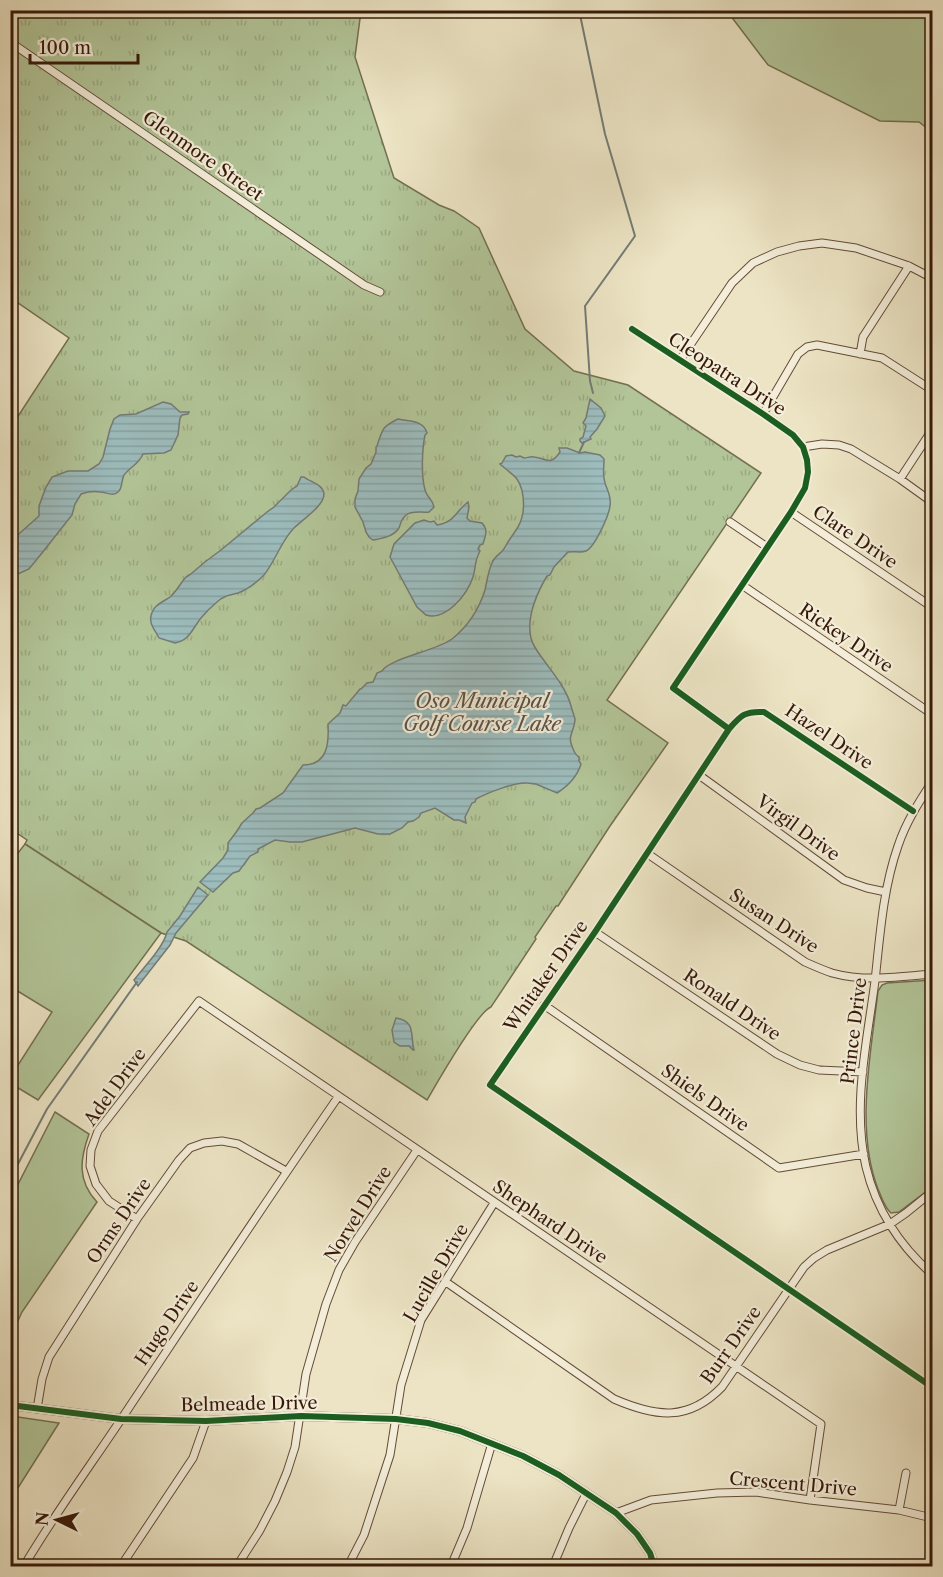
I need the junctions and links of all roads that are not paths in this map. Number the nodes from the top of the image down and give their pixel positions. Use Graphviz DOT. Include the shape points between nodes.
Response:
graph roads {
  1 [pos="10,42"];
  2 [pos="909,266"];
  3 [pos="933,278"];
  4 [pos="380,292"];
  5 [pos="632,329"];
  6 [pos="860,354"];
  7 [pos="680,360"];
  8 [pos="933,390"];
  9 [pos="763,414"];
  10 [pos="933,430"];
  11 [pos="803,447"];
  12 [pos="900,479"];
  13 [pos="933,502"];
  14 [pos="791,512"];
  15 [pos="730,522"];
  16 [pos="767,548"];
  17 [pos="742,585"];
  18 [pos="933,607"];
  19 [pos="933,714"];
  20 [pos="729,729"];
  21 [pos="699,775"];
  22 [pos="933,782"];
  23 [pos="913,811"];
  24 [pos="648,854"];
  25 [pos="886,892"];
  26 [pos="595,932"];
  27 [pos="933,975"];
  28 [pos="875,978"];
  29 [pos="199,1001"];
  30 [pos="544,1005"];
  31 [pos="863,1072"];
  32 [pos="338,1096"];
  33 [pos="417,1150"];
  34 [pos="864,1155"];
  35 [pos="286,1171"];
  36 [pos="933,1192"];
  37 [pos="495,1203"];
  38 [pos="137,1219"];
  39 [pos="890,1224"];
  40 [pos="933,1274"];
  41 [pos="446,1281"];
  42 [pos="788,1289"];
  43 [pos="737,1367"];
  44 [pos="933,1387"];
  45 [pos="10,1405"];
  46 [pos="37,1409"];
  47 [pos="301,1416"];
  48 [pos="121,1419"];
  49 [pos="396,1419"];
  50 [pos="206,1421"];
  51 [pos="492,1443"];
  52 [pos="906,1473"];
  53 [pos="586,1494"];
  54 [pos="810,1500"];
  55 [pos="899,1510"];
  56 [pos="616,1513"];
  57 [pos="933,1518"];
  58 [pos="24,1566"];
  59 [pos="121,1566"];
  60 [pos="237,1566"];
  61 [pos="348,1566"];
  62 [pos="452,1566"];
  63 [pos="553,1566"];
  64 [pos="654,1566"];
  1 -- 4 [label="street, Glenmore Street" via="364,285"];
  2 -- 3 [label="street"];
  2 -- 6 [label="street" via="863,337"];
  2 -- 7 [label="street" via="856,248 822,243 777,252 753,263 732,283"];
  5 -- 7 [label="street, Cleopatra Drive"];
  6 -- 8 [label="street" via="882,358"];
  6 -- 9 [label="street" via="817,345 807,347 798,354"];
  7 -- 9 [label="street, Cleopatra Drive"];
  9 -- 11 [label="street, Cleopatra Drive"];
  10 -- 12 [label="street"];
  11 -- 12 [label="street" via="839,445"];
  11 -- 14 [label="street" via="808,472 805,489"];
  12 -- 13 [label="street"];
  14 -- 16 [label="street"];
  14 -- 18 [label="street, Clare Drive"];
  15 -- 16 [label="street"];
  16 -- 17 [label="street"];
  17 -- 19 [label="street, Rickey Drive"];
  17 -- 20 [label="street" via="673,688"];
  20 -- 21 [label="street, Whitaker Drive"];
  20 -- 23 [label="street, Hazel Drive" via="741,715 764,712"];
  21 -- 24 [label="street, Whitaker Drive"];
  21 -- 25 [label="street, Virgil Drive" via="844,880"];
  22 -- 23 [label="street, Prince Drive"];
  23 -- 25 [label="street, Prince Drive" via="898,846"];
  24 -- 26 [label="street, Whitaker Drive"];
  24 -- 28 [label="street, Susan Drive" via="805,962 831,973"];
  25 -- 28 [label="street, Prince Drive"];
  26 -- 30 [label="street, Whitaker Drive"];
  26 -- 31 [label="street, Ronald Drive" via="777,1054 819,1070"];
  27 -- 28 [label="street, Susan Drive"];
  28 -- 31 [label="street, Prince Drive"];
  29 -- 32 [label="street, Shephard Drive"];
  29 -- 38 [label="street, Adel Drive" via="98,1131 91,1150 90,1166 96,1184 109,1201"];
  30 -- 34 [label="street, Shiels Drive" via="779,1168"];
  30 -- 42 [label="street, Whitaker Drive" via="490,1085"];
  31 -- 34 [label="street, Prince Drive" via="860,1118"];
  32 -- 33 [label="street, Shephard Drive"];
  32 -- 35 [label="street, Hugo Drive"];
  33 -- 37 [label="street, Shephard Drive"];
  33 -- 47 [label="street, Norvel Drive" via="339,1270 306,1374"];
  34 -- 39 [label="street, Prince Drive" via="873,1190"];
  35 -- 38 [label="street, Orms Drive" via="238,1144 204,1143 190,1148 179,1160"];
  35 -- 48 [label="street, Hugo Drive"];
  36 -- 39 [label="street, Burr Drive"];
  37 -- 41 [label="street, Lucille Drive"];
  37 -- 43 [label="street, Shephard Drive"];
  38 -- 46 [label="street, Orms Drive" via="49,1357"];
  39 -- 40 [label="street, Prince Drive" via="903,1244"];
  39 -- 42 [label="street, Burr Drive" via="814,1258"];
  41 -- 43 [label="street, Burr Drive" via="614,1399 638,1409 667,1414 692,1409 712,1398"];
  41 -- 49 [label="street, Lucille Drive" via="421,1320 401,1385"];
  42 -- 43 [label="street, Burr Drive"];
  42 -- 44 [label="street, Whitaker Drive"];
  43 -- 54 [label="street, Shephard Drive" via="821,1424"];
  45 -- 46 [label="street, Belmeade Drive"];
  46 -- 48 [label="street, Belmeade Drive"];
  47 -- 49 [label="street, Belmeade Drive"];
  47 -- 50 [label="street, Belmeade Drive"];
  47 -- 60 [label="street, Norvel Drive" via="295,1447 275,1501"];
  48 -- 50 [label="street, Belmeade Drive"];
  48 -- 58 [label="street, Hugo Drive"];
  49 -- 51 [label="street, Belmeade Drive" via="460,1431"];
  49 -- 61 [label="street, Lucille Drive" via="390,1455 372,1513"];
  50 -- 59 [label="street" via="193,1458"];
  51 -- 53 [label="street, Belmeade Drive" via="559,1475"];
  51 -- 62 [label="street"];
  52 -- 55 [label="street"];
  53 -- 56 [label="street, Belmeade Drive"];
  53 -- 63 [label="street"];
  54 -- 55 [label="street, Crescent Drive"];
  54 -- 56 [label="street, Crescent Drive" via="756,1492 717,1493 651,1500"];
  55 -- 57 [label="street, Crescent Drive"];
  56 -- 64 [label="street, Belmeade Drive" via="637,1534"];
}
